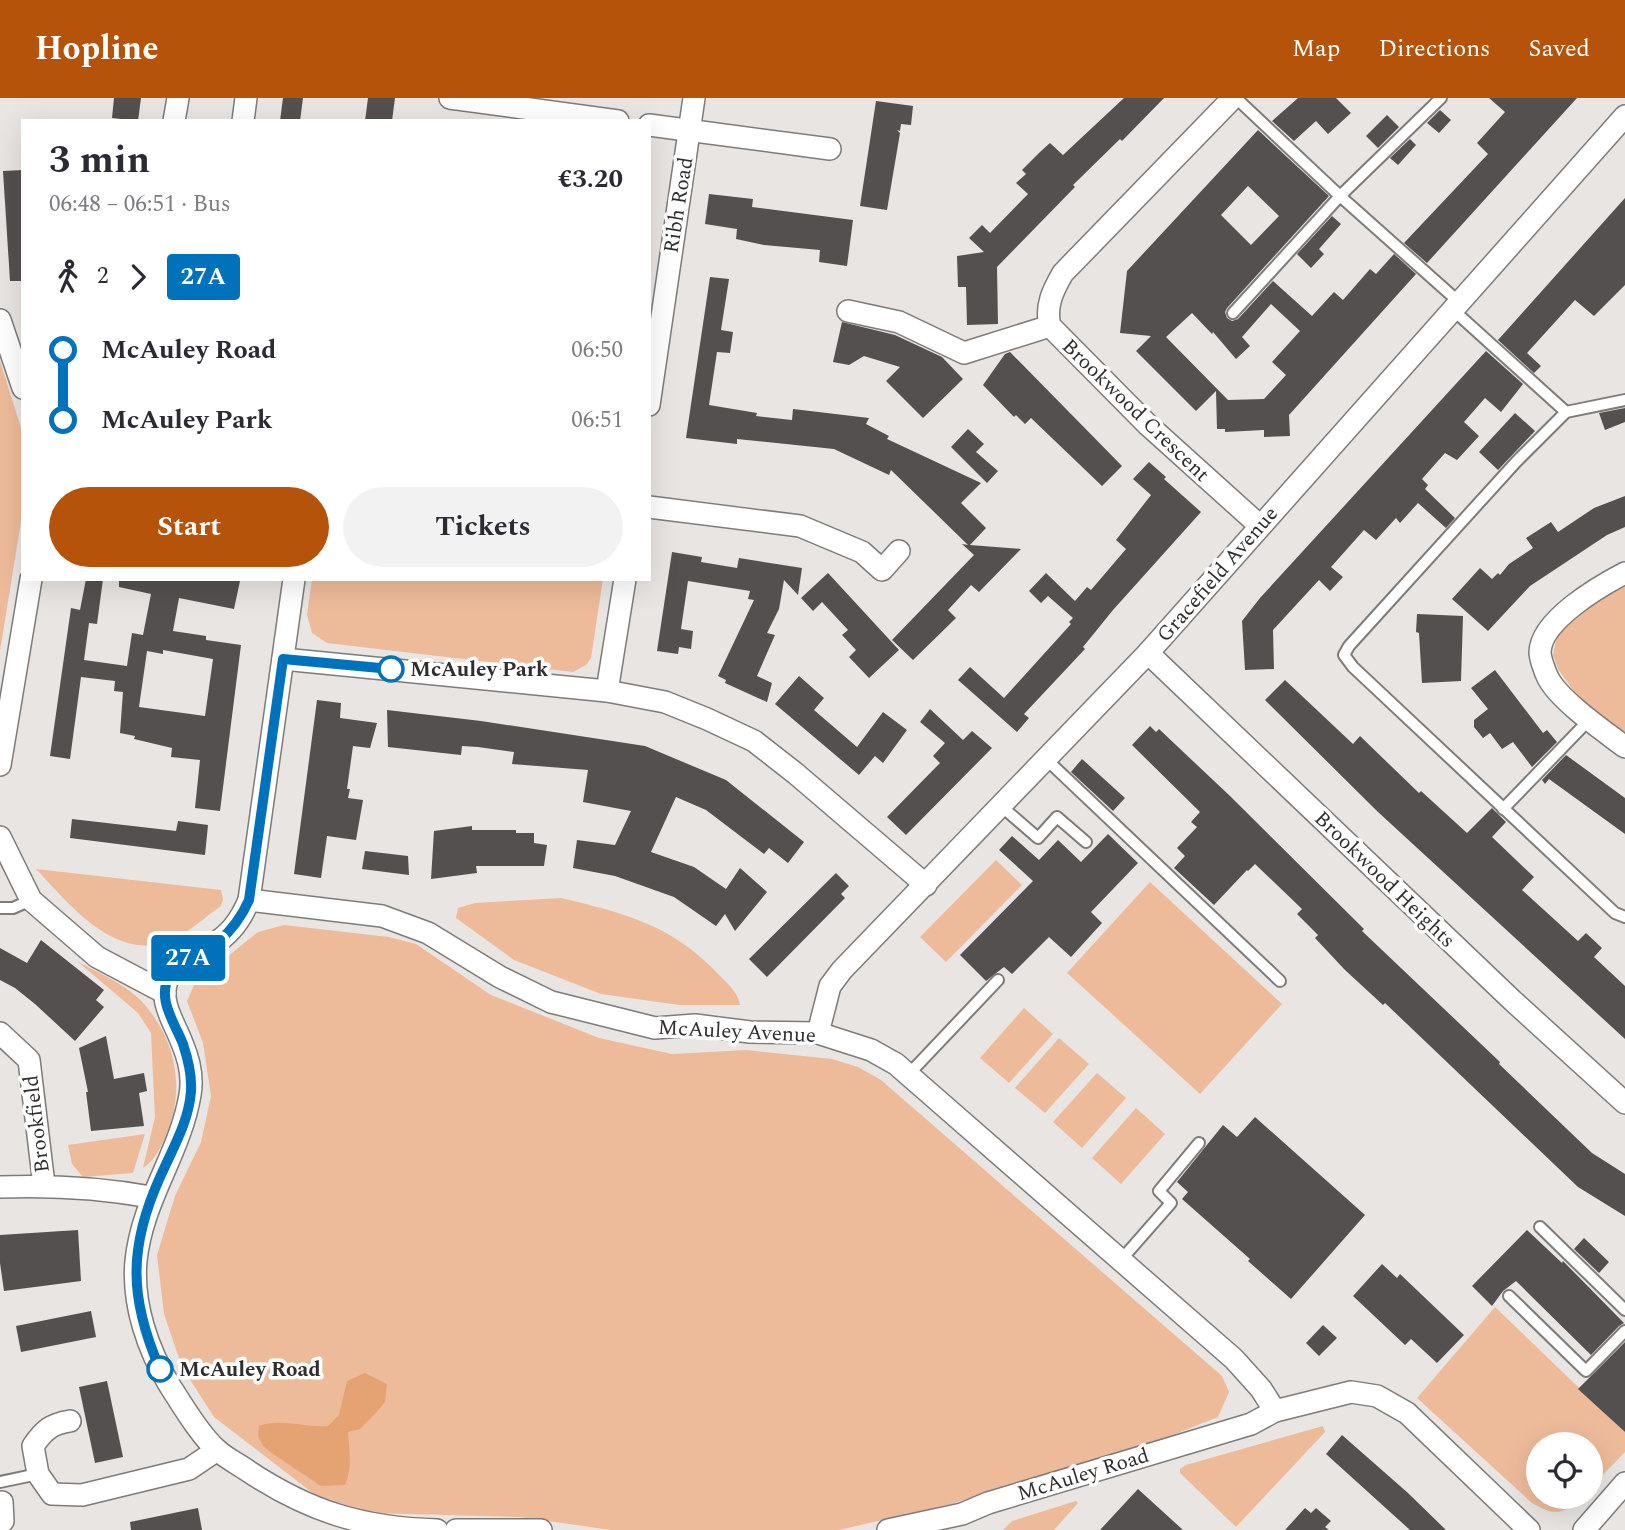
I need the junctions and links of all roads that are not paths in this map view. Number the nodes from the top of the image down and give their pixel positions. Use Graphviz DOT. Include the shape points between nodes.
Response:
graph roads {
  1 [pos="178,98"];
  2 [pos="246,98"];
  3 [pos="450,98"];
  4 [pos="694,98"];
  5 [pos="1235,98"];
  6 [pos="1441,98"];
  7 [pos="1625,116"];
  8 [pos="174,119"];
  9 [pos="243,119"];
  10 [pos="603,119"];
  11 [pos="651,125"];
  12 [pos="690,130"];
  13 [pos="831,149"];
  14 [pos="1340,196"];
  15 [pos="1456,305"];
  16 [pos="848,311"];
  17 [pos="1233,313"];
  18 [pos="0,320"];
  19 [pos="1050,326"];
  20 [pos="652,364"];
  21 [pos="21,382"];
  22 [pos="1625,400"];
  23 [pos="1566,412"];
  24 [pos="651,507"];
  25 [pos="1259,525"];
  26 [pos="899,551"];
  27 [pos="1625,573"];
  28 [pos="32,581"];
  29 [pos="294,581"];
  30 [pos="625,581"];
  31 [pos="1148,653"];
  32 [pos="283,659"];
  33 [pos="607,691"];
  34 [pos="1589,720"];
  35 [pos="1625,747"];
  36 [pos="1046,759"];
  37 [pos="0,765"];
  38 [pos="1001,806"];
  39 [pos="1503,809"];
  40 [pos="0,838"];
  41 [pos="1086,842"];
  42 [pos="926,885"];
  43 [pos="31,900"];
  44 [pos="249,900"];
  45 [pos="0,908"];
  46 [pos="1625,917"];
  47 [pos="998,980"];
  48 [pos="1280,981"];
  49 [pos="165,993"];
  50 [pos="0,1033"];
  51 [pos="818,1033"];
  52 [pos="908,1075"];
  53 [pos="1625,1103"];
  54 [pos="1199,1143"];
  55 [pos="44,1185"];
  56 [pos="0,1187"];
  57 [pos="152,1197"];
  58 [pos="1540,1227"];
  59 [pos="1121,1260"];
  60 [pos="1508,1296"];
  61 [pos="1625,1310"];
  62 [pos="1625,1331"];
  63 [pos="1275,1412"];
  64 [pos="70,1421"];
  65 [pos="217,1450"];
  66 [pos="38,1474"];
  67 [pos="1625,1483"];
  68 [pos="1,1502"];
  69 [pos="964,1522"];
  70 [pos="350,1525"];
  71 [pos="437,1530"];
  72 [pos="456,1530"];
  73 [pos="527,1530"];
  74 [pos="888,1530"];
  75 [pos="1529,1530"];
  76 [pos="1584,1530"];
  1 -- 8 [label="street"];
  2 -- 9 [label="street"];
  3 -- 10 [label="street"];
  4 -- 12 [label="street, Ribh Road"];
  5 -- 14 [label="lane"];
  5 -- 19 [label="street, Brookwood Crescent" via="1063,273 1051,294"];
  6 -- 14 [label="lane"];
  7 -- 15 [label="street, Gracefield Avenue"];
  11 -- 12 [label="street, Ribh Road"];
  12 -- 13 [label="street, Ribh Road"];
  12 -- 20 [label="street, Ribh Road"];
  14 -- 15 [label="lane"];
  14 -- 17 [label="lane"];
  15 -- 23 [label="lane"];
  15 -- 25 [label="street, Gracefield Avenue"];
  16 -- 19 [label="street" via="899,322 964,353"];
  18 -- 21 [label="street"];
  19 -- 25 [label="street, Brookwood Crescent" via="1148,425"];
  22 -- 23 [label="lane"];
  23 -- 39 [label="lane" via="1344,655"];
  24 -- 26 [label="street" via="800,526 862,552 881,570"];
  25 -- 31 [label="street, Gracefield Avenue"];
  27 -- 34 [label="street" via="1595,589 1549,629 1540,652 1548,679"];
  28 -- 37 [label="street"];
  29 -- 32 [label="street"];
  30 -- 33 [label="street"];
  31 -- 36 [label="street, Gracefield Avenue"];
  31 -- 53 [label="street, Brookwood Heights"];
  32 -- 33 [label="street"];
  32 -- 44 [label="street"];
  33 -- 42 [label="street" via="665,702 754,741"];
  34 -- 35 [label="street"];
  34 -- 39 [label="lane"];
  36 -- 38 [label="street, Gracefield Avenue"];
  36 -- 48 [label="lane"];
  38 -- 41 [label="lane" via="1038,838 1057,817"];
  38 -- 42 [label="street, Gracefield Avenue"];
  39 -- 46 [label="lane" via="1615,913"];
  40 -- 43 [label="street"];
  42 -- 51 [label="street, Gracefield Avenue" via="830,986"];
  43 -- 45 [label="lane"];
  43 -- 49 [label="street" via="97,957"];
  44 -- 49 [label="street" via="240,919 216,943 195,952 170,973"];
  44 -- 51 [label="street, McAuley Avenue" via="382,916 428,933 551,1002 655,1028 695,1025"];
  47 -- 52 [label="lane"];
  49 -- 57 [label="street" via="166,1012 190,1068 191,1091 176,1144"];
  50 -- 55 [label="street, Brookfield" via="29,1060"];
  51 -- 52 [label="street, McAuley Avenue" via="871,1050"];
  52 -- 59 [label="street, McAuley Avenue"];
  54 -- 59 [label="lane" via="1159,1191 1171,1203"];
  55 -- 56 [label="street, Brookfield"];
  55 -- 57 [label="street, Brookfield"];
  57 -- 65 [label="street" via="136,1263 144,1334 165,1379"];
  58 -- 61 [label="lane"];
  59 -- 63 [label="street, McAuley Avenue" via="1234,1359"];
  60 -- 62 [label="lane" via="1586,1371"];
  63 -- 69 [label="street, McAuley Road" via="1251,1424 988,1503"];
  63 -- 75 [label="street, McAuley Road" via="1351,1392 1377,1396 1407,1413"];
  64 -- 66 [label="street" via="53,1424 33,1446"];
  65 -- 66 [label="street" via="189,1469 82,1495 52,1494"];
  65 -- 70 [label="street" via="310,1507"];
  66 -- 68 [label="lane"];
  67 -- 76 [label="street"];
  69 -- 74 [label="street, McAuley Road"];
  70 -- 71 [label="street"];
  72 -- 73 [label="street"];
}
